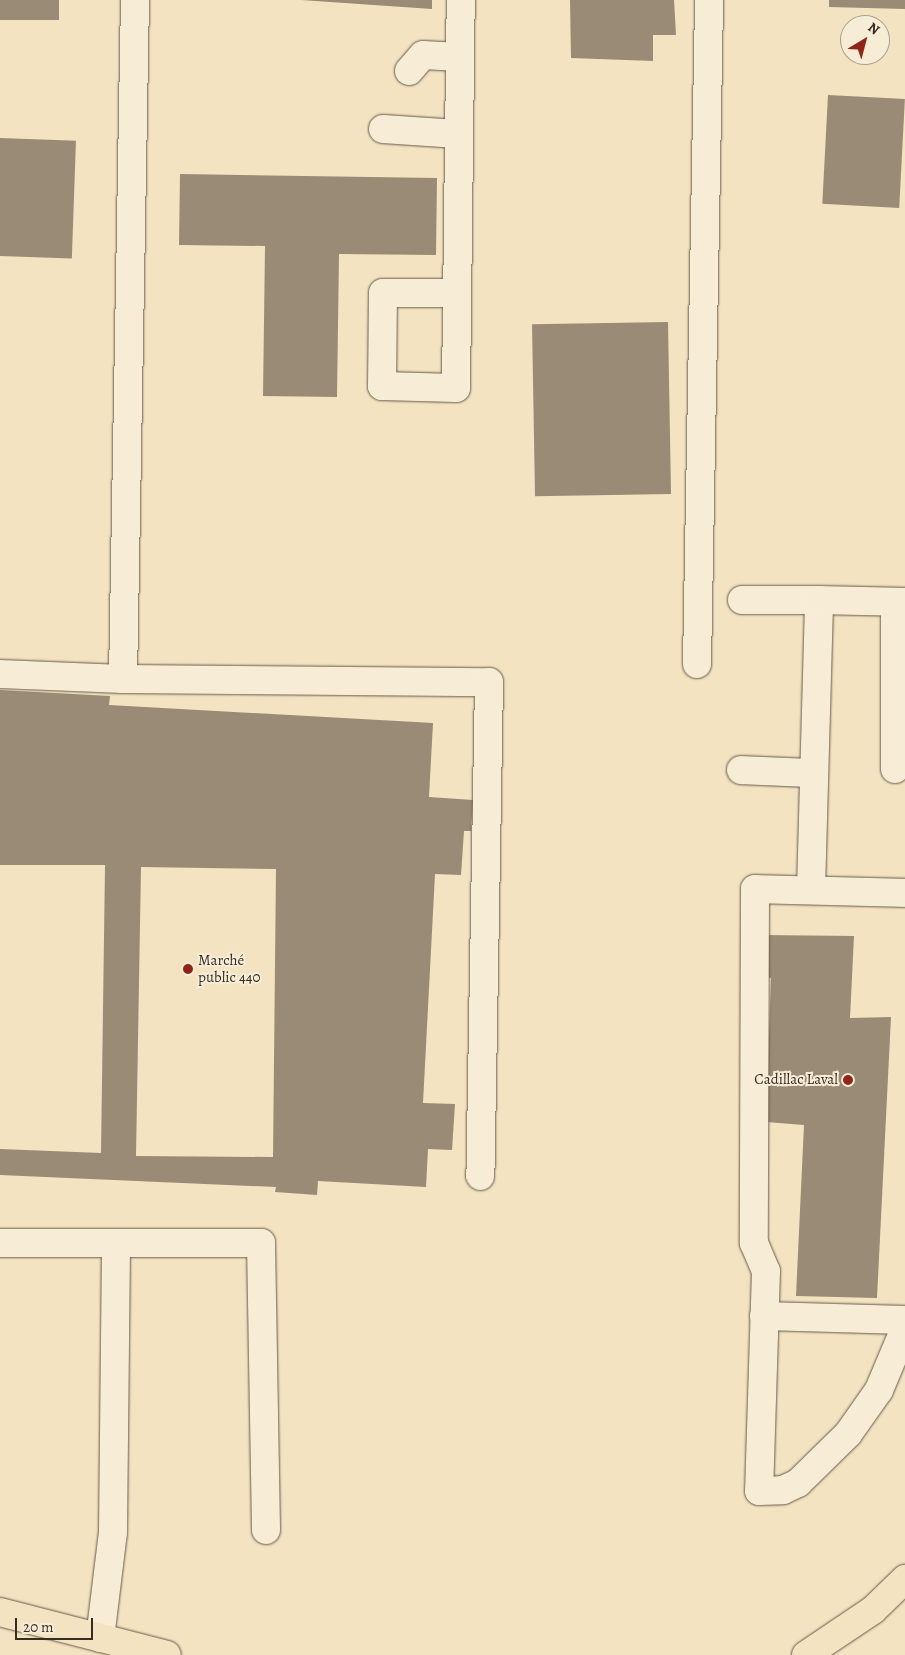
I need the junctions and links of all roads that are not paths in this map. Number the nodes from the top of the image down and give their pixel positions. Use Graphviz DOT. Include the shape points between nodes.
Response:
graph roads {
  1 [pos="135,0"];
  2 [pos="461,0"];
  3 [pos="709,0"];
  4 [pos="460,57"];
  5 [pos="409,71"];
  6 [pos="383,129"];
  7 [pos="458,134"];
  8 [pos="456,293"];
  9 [pos="742,600"];
  10 [pos="819,600"];
  11 [pos="900,602"];
  12 [pos="697,664"];
  13 [pos="0,674"];
  14 [pos="123,679"];
  15 [pos="741,770"];
  16 [pos="895,770"];
  17 [pos="814,773"];
  18 [pos="811,890"];
  19 [pos="905,893"];
  20 [pos="480,1176"];
  21 [pos="0,1243"];
  22 [pos="116,1243"];
  23 [pos="764,1316"];
  24 [pos="905,1320"];
  25 [pos="905,1328"];
  26 [pos="266,1530"];
  27 [pos="905,1579"];
  28 [pos="0,1612"];
  29 [pos="100,1638"];
  30 [pos="167,1655"];
  31 [pos="806,1655"];
  1 -- 14 [label="lane"];
  2 -- 4 [label="lane"];
  3 -- 12 [label="lane"];
  4 -- 5 [label="lane" via="423,55"];
  4 -- 7 [label="lane"];
  6 -- 7 [label="lane"];
  7 -- 8 [label="lane"];
  9 -- 10 [label="lane"];
  10 -- 11 [label="lane"];
  10 -- 17 [label="lane"];
  11 -- 16 [label="lane"];
  13 -- 14 [label="lane"];
  14 -- 20 [label="lane" via="489,682"];
  15 -- 17 [label="lane"];
  17 -- 18 [label="lane"];
  18 -- 19 [label="lane"];
  18 -- 23 [label="lane" via="755,889 754,1243 766,1271"];
  21 -- 22 [label="lane"];
  22 -- 26 [label="lane" via="261,1243"];
  22 -- 29 [label="lane" via="113,1532"];
  23 -- 24 [label="lane"];
  23 -- 25 [label="lane" via="758,1491 783,1490 798,1483 848,1434 879,1390"];
  27 -- 31 [label="main road" via="873,1610"];
  28 -- 29 [label="main road"];
  29 -- 30 [label="main road"];
}
